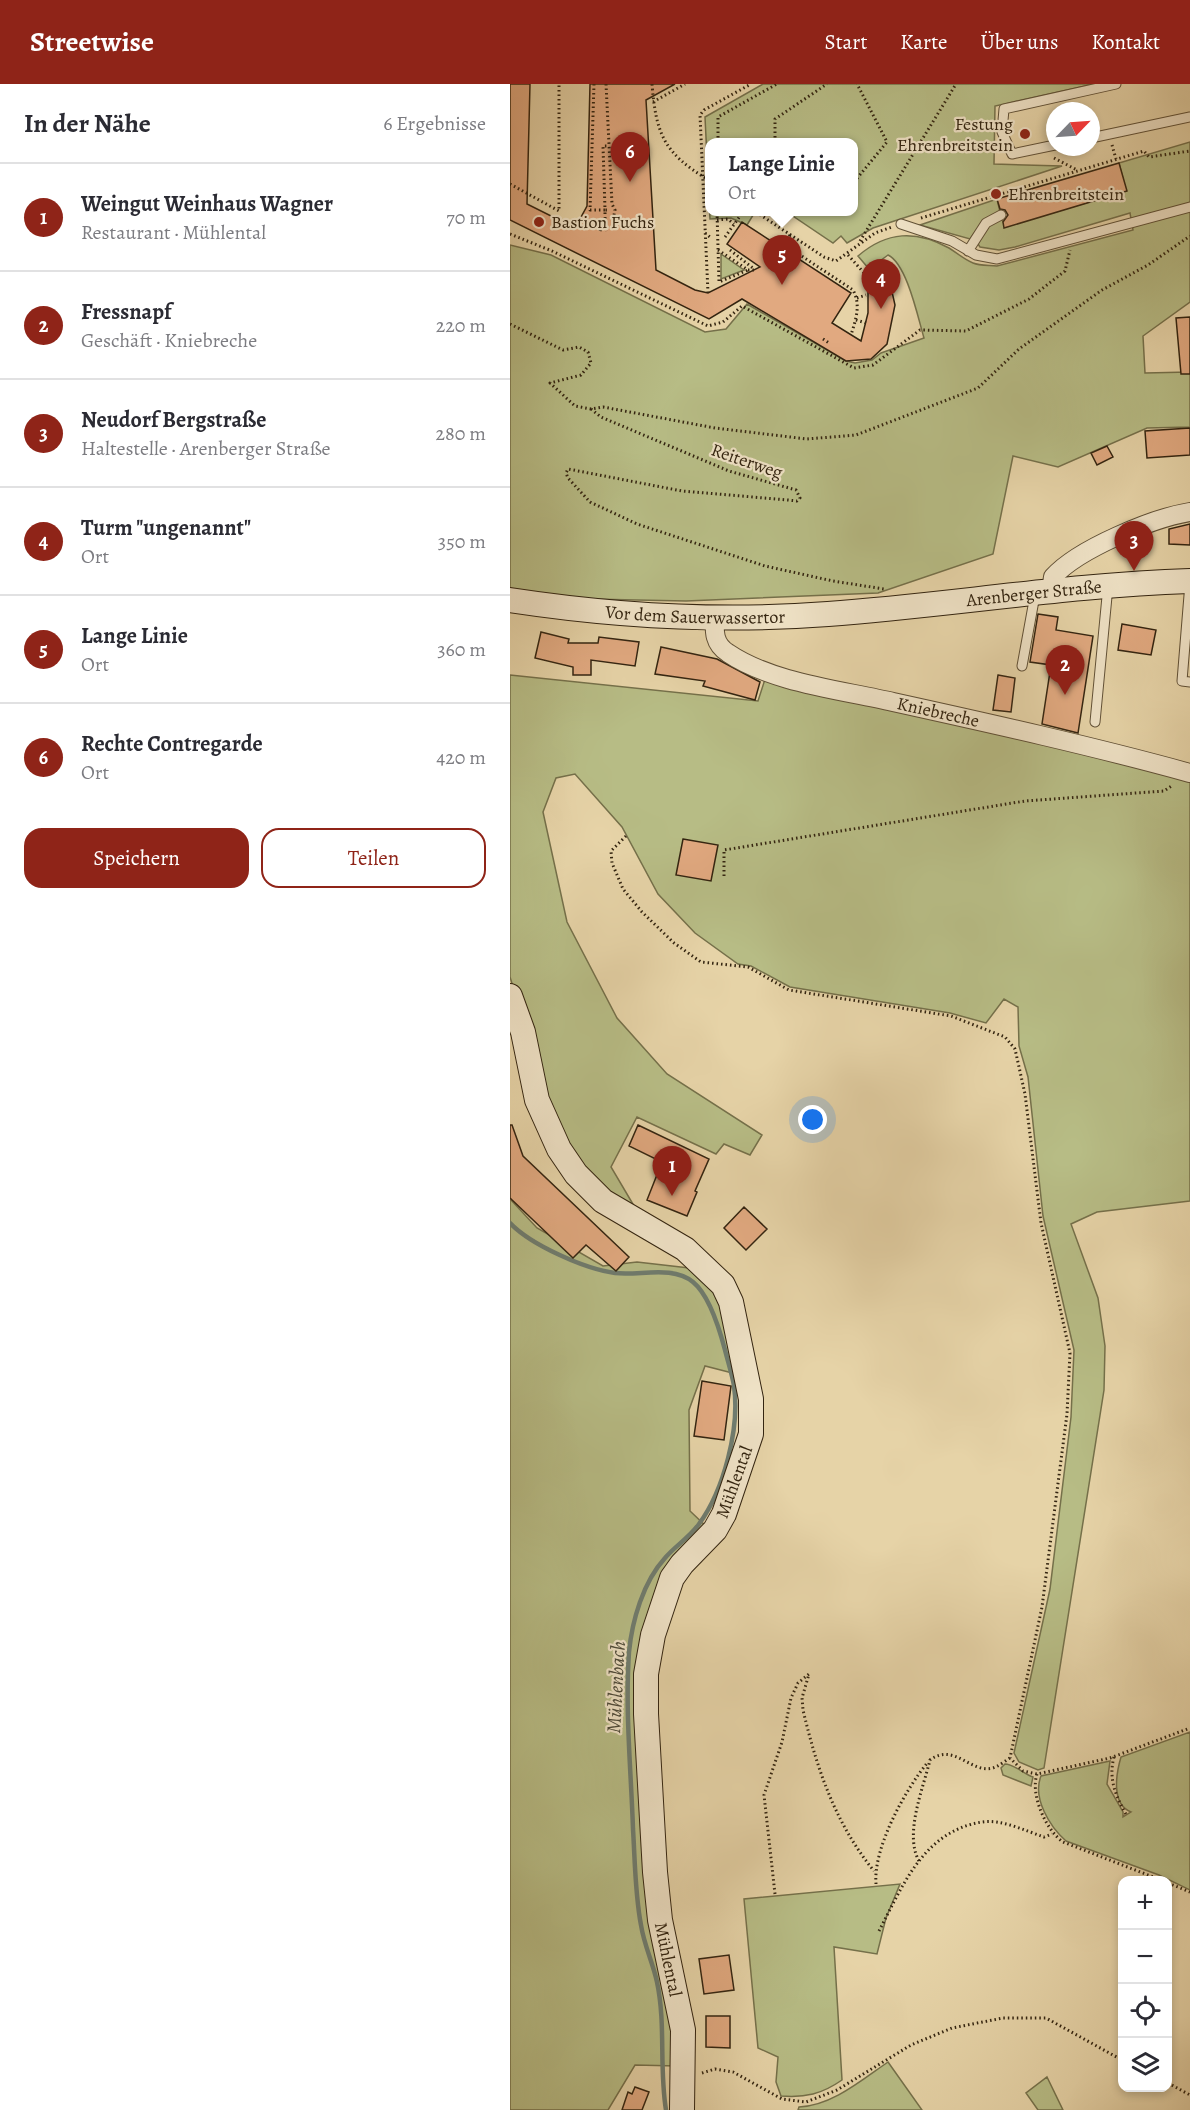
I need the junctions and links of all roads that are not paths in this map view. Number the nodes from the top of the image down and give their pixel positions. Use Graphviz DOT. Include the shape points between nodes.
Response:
graph roads {
  1 [pos="1116,84"];
  2 [pos="1190,117"];
  3 [pos="1100,136"];
  4 [pos="1046,147"];
  5 [pos="1190,207"];
  6 [pos="1001,216"];
  7 [pos="902,224"];
  8 [pos="968,251"];
  9 [pos="1190,512"];
  10 [pos="1190,581"];
  11 [pos="1108,584"];
  12 [pos="1043,592"];
  13 [pos="885,599"];
  14 [pos="510,600"];
  15 [pos="715,617"];
  16 [pos="1022,666"];
  17 [pos="1190,682"];
  18 [pos="1095,722"];
  19 [pos="1189,773"];
  20 [pos="510,996"];
  21 [pos="681,2103"];
  1 -- 4 [label="lane" via="1004,109 1002,132 1012,154"];
  2 -- 3 [label="lane"];
  5 -- 8 [label="lane" via="997,259"];
  6 -- 8 [label="lane" via="986,223"];
  7 -- 8 [label="lane" via="952,241"];
  9 -- 12 [label="street" via="1149,524 1073,560"];
  10 -- 11 [label="street, Arenberger Straße"];
  10 -- 17 [label="lane" via="1182,681"];
  11 -- 12 [label="street, Arenberger Straße"];
  11 -- 18 [label="lane"];
  12 -- 13 [label="street, Arenberger Straße"];
  12 -- 16 [label="lane"];
  13 -- 15 [label="street, Vor dem Sauerwassertor" via="773,617"];
  14 -- 15 [label="street, Vor dem Sauerwassertor"];
  15 -- 19 [label="street, Kniebreche" via="714,634 722,648 767,671 813,685 1075,741"];
  20 -- 21 [label="street, Mühlental" via="523,1032 537,1100 559,1149 576,1174 603,1201 685,1249 723,1285 732,1302 751,1399 751,1434 724,1514 715,1530 672,1578 653,1635 646,1674 655,1872 660,1920 683,2030"];
}
